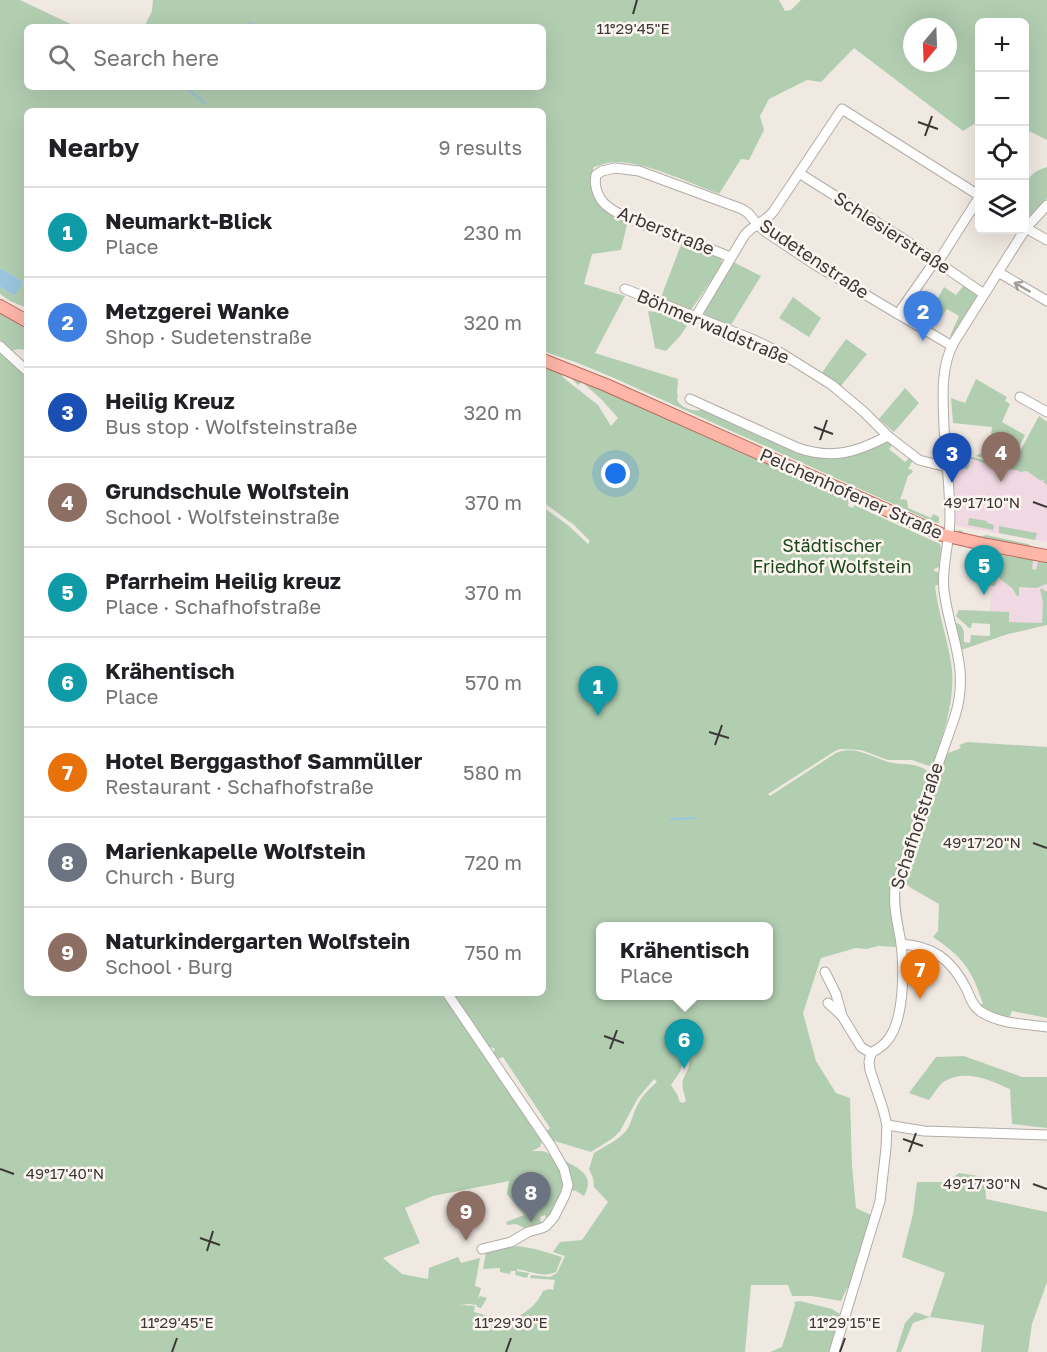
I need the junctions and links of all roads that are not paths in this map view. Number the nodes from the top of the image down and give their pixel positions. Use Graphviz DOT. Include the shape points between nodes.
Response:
graph roads {
  1 [pos="602,171"];
  2 [pos="799,173"];
  3 [pos="975,193"];
  4 [pos="975,203"];
  5 [pos="1047,205"];
  6 [pos="1029,224"];
  7 [pos="758,225"];
  8 [pos="1029,230"];
  9 [pos="1021,234"];
  10 [pos="1047,240"];
  11 [pos="730,257"];
  12 [pos="936,261"];
  13 [pos="998,273"];
  14 [pos="625,289"];
  15 [pos="984,294"];
  16 [pos="1047,301"];
  17 [pos="0,306"];
  18 [pos="898,314"];
  19 [pos="695,318"];
  20 [pos="24,319"];
  21 [pos="0,346"];
  22 [pos="952,346"];
  23 [pos="546,361"];
  24 [pos="24,368"];
  25 [pos="1020,398"];
  26 [pos="690,399"];
  27 [pos="1047,412"];
  28 [pos="888,436"];
  29 [pos="947,467"];
  30 [pos="948,536"];
  31 [pos="1047,556"];
  32 [pos="901,944"];
  33 [pos="825,972"];
  34 [pos="449,996"];
  35 [pos="828,1002"];
  36 [pos="842,1016"];
  37 [pos="1047,1027"];
  38 [pos="871,1053"];
  39 [pos="887,1125"];
  40 [pos="1047,1135"];
  41 [pos="482,1249"];
  42 [pos="834,1352"];
  1 -- 7 [label="street, Sudetenstraße" via="615,168 652,175 742,209"];
  1 -- 11 [label="street, Arberstraße" via="596,175 595,185 609,208"];
  2 -- 3 [label="street" via="842,109"];
  2 -- 7 [label="street" via="773,212"];
  2 -- 12 [label="street, Schlesierstraße"];
  4 -- 12 [label="street"];
  5 -- 6 [label="street, Schafhofstraße"];
  7 -- 11 [label="street" via="747,232"];
  7 -- 18 [label="street, Sudetenstraße"];
  8 -- 10 [label="street"];
  9 -- 13 [label="street, Schafhofstraße"];
  11 -- 19 [label="street"];
  12 -- 15 [label="street, Schlesierstraße"];
  12 -- 18 [label="street"];
  13 -- 15 [label="street, Schafhofstraße"];
  16 -- 13 [label="street, one-way"];
  14 -- 19 [label="street, Böhmerwaldstraße"];
  15 -- 22 [label="street, Schafhofstraße"];
  17 -- 20 [label="main road"];
  18 -- 22 [label="street, Sudetenstraße"];
  19 -- 28 [label="street, Böhmerwaldstraße" via="768,346 795,361 832,385"];
  21 -- 24 [label="street"];
  22 -- 29 [label="street, Schafhofstraße" via="943,381"];
  23 -- 30 [label="main road, Pelchenhofener Straße"];
  25 -- 27 [label="street"];
  26 -- 28 [label="street" via="816,453 853,451"];
  28 -- 29 [label="street, Böhmerwaldstraße" via="920,460"];
  29 -- 30 [label="street, Schafhofstraße"];
  30 -- 31 [label="main road, Pelchenhofener Straße"];
  30 -- 32 [label="street, Schafhofstraße" via="944,586 959,660 960,696 895,888"];
  32 -- 37 [label="street" via="928,950 946,960 960,977 973,1004 984,1014"];
  32 -- 38 [label="street, Schafhofstraße" via="902,988 895,1026 887,1041"];
  33 -- 36 [label="street"];
  34 -- 41 [label="street" via="567,1176 568,1185 550,1222 511,1242"];
  35 -- 36 [label="street"];
  36 -- 38 [label="street" via="861,1047"];
  38 -- 39 [label="street" via="870,1070"];
  39 -- 40 [label="street" via="924,1131"];
  39 -- 42 [label="street" via="878,1209"];
}
